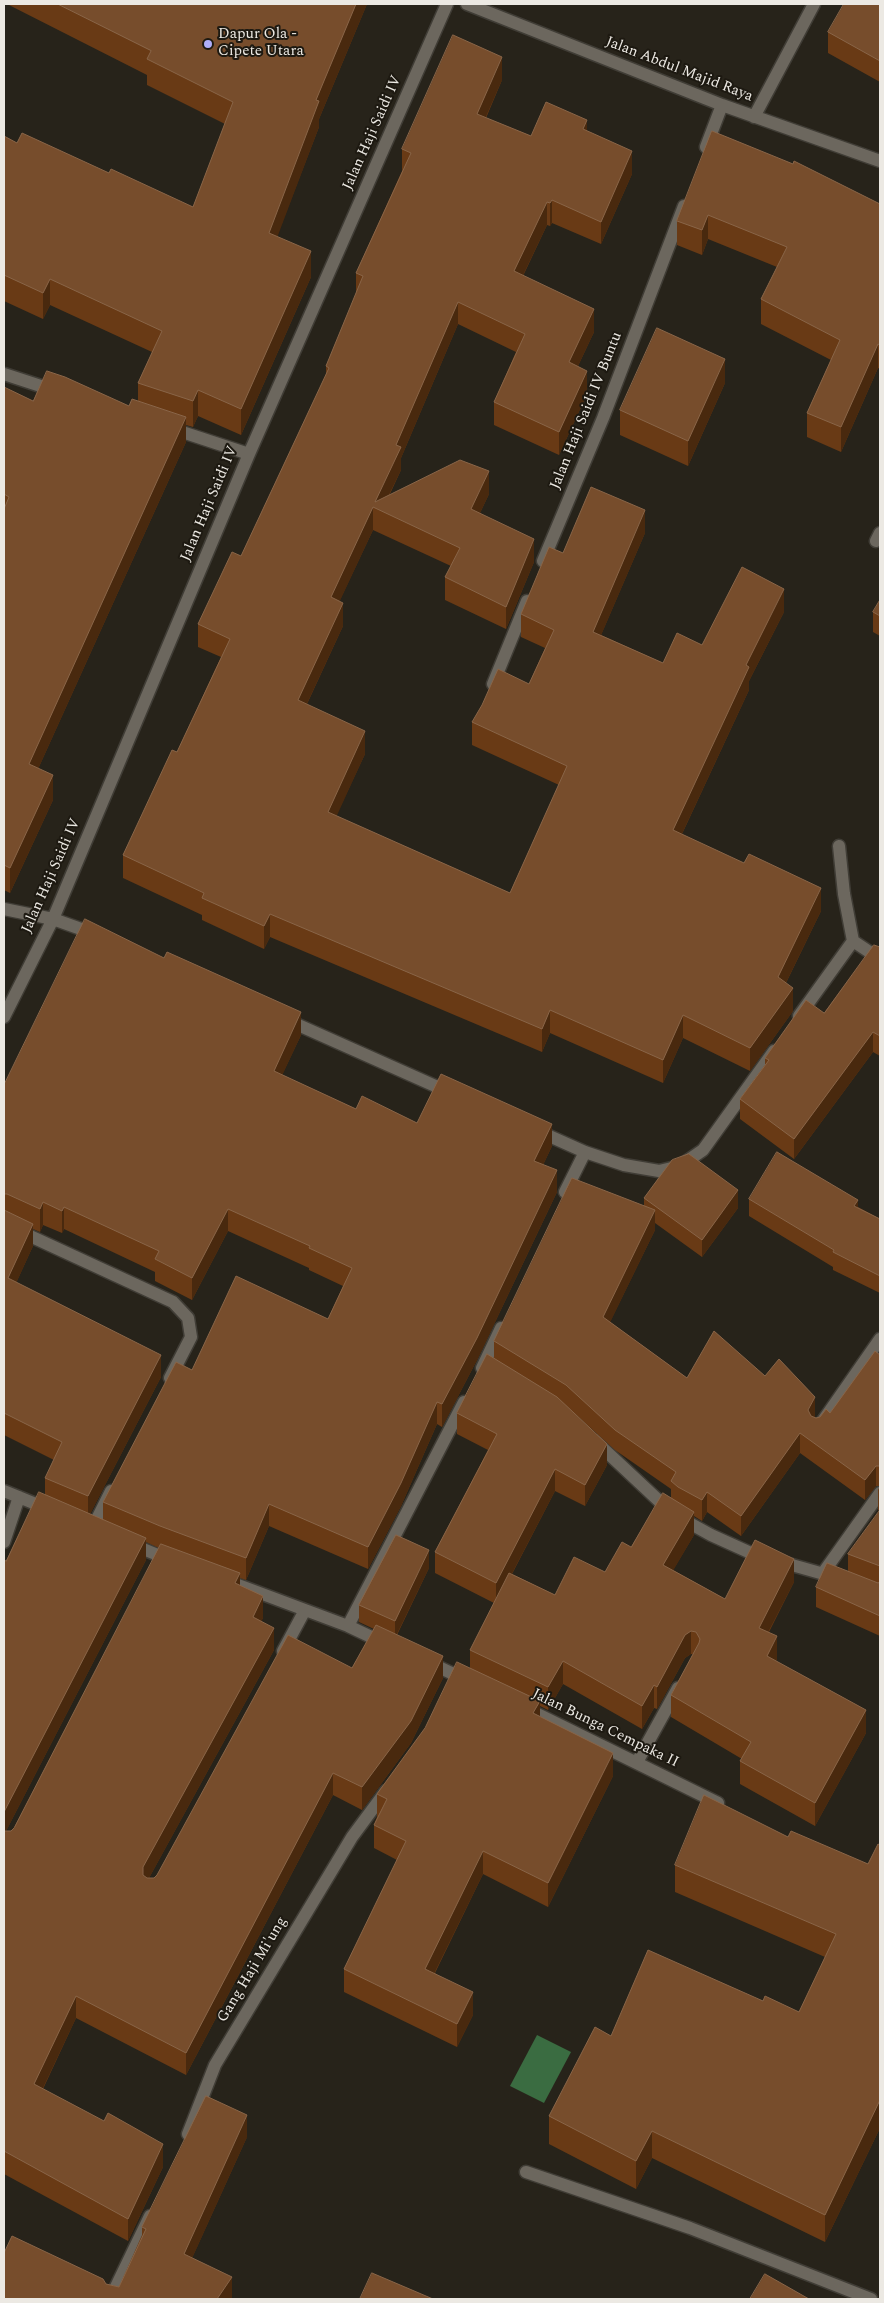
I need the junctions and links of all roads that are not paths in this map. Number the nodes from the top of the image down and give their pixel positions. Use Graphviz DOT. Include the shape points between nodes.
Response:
graph roads {
  1 [pos="447,4"];
  2 [pos="468,4"];
  3 [pos="814,4"];
  4 [pos="722,105"];
  5 [pos="754,117"];
  6 [pos="701,160"];
  7 [pos="880,161"];
  8 [pos="687,197"];
  9 [pos="4,374"];
  10 [pos="68,395"];
  11 [pos="160,425"];
  12 [pos="249,454"];
  13 [pos="539,572"];
  14 [pos="532,590"];
  15 [pos="487,698"];
  16 [pos="839,846"];
  17 [pos="4,909"];
  18 [pos="53,919"];
  19 [pos="108,940"];
  20 [pos="853,941"];
  21 [pos="880,959"];
  22 [pos="279,1016"];
  23 [pos="4,1017"];
  24 [pos="459,1096"];
  25 [pos="522,1124"];
  26 [pos="585,1152"];
  27 [pos="560,1203"];
  28 [pos="4,1224"];
  29 [pos="505,1319"];
  30 [pos="880,1339"];
  31 [pos="164,1389"];
  32 [pos="816,1430"];
  33 [pos="583,1431"];
  34 [pos="115,1484"];
  35 [pos="4,1491"];
  36 [pos="880,1493"];
  37 [pos="19,1497"];
  38 [pos="56,1512"];
  39 [pos="92,1527"];
  40 [pos="117,1538"];
  41 [pos="4,1542"];
  42 [pos="185,1566"];
  43 [pos="823,1573"];
  44 [pos="222,1579"];
  45 [pos="848,1582"];
  46 [pos="306,1610"];
  47 [pos="348,1626"];
  48 [pos="392,1646"];
  49 [pos="419,1658"];
  50 [pos="277,1661"];
  51 [pos="683,1678"];
  52 [pos="481,1687"];
  53 [pos="516,1704"];
  54 [pos="637,1762"];
  55 [pos="391,1784"];
  56 [pos="725,1807"];
  57 [pos="184,2143"];
  58 [pos="526,2172"];
  59 [pos="155,2204"];
  60 [pos="110,2299"];
  61 [pos="871,2299"];
  1 -- 12 [label="street, Jalan Haji Saidi IV"];
  2 -- 4 [label="street, Jalan Abdul Majid Raya"];
  3 -- 5 [label="street"];
  4 -- 5 [label="street, Jalan Abdul Majid Raya"];
  4 -- 6 [label="street"];
  5 -- 7 [label="street, Jalan Abdul Majid Raya"];
  8 -- 13 [label="street, Jalan Haji Saidi IV Buntu" via="603,418"];
  9 -- 10 [label="street"];
  11 -- 12 [label="street"];
  12 -- 18 [label="street, Jalan Haji Saidi IV"];
  14 -- 15 [label="street"];
  16 -- 20 [label="street"];
  17 -- 18 [label="street"];
  18 -- 19 [label="street"];
  18 -- 23 [label="street, Jalan Haji Saidi IV"];
  20 -- 21 [label="street"];
  20 -- 26 [label="street" via="703,1150 680,1166 659,1171 624,1165"];
  22 -- 24 [label="street"];
  25 -- 26 [label="street"];
  26 -- 27 [label="street"];
  28 -- 31 [label="street" via="173,1302 188,1318 191,1337"];
  29 -- 47 [label="street" via="488,1366 473,1386"];
  30 -- 32 [label="street"];
  33 -- 43 [label="street" via="673,1514 753,1554"];
  34 -- 39 [label="street"];
  35 -- 37 [label="street"];
  36 -- 43 [label="street"];
  37 -- 38 [label="street"];
  37 -- 41 [label="street"];
  40 -- 42 [label="street" via="155,1559"];
  43 -- 45 [label="street"];
  44 -- 46 [label="street"];
  46 -- 47 [label="street"];
  46 -- 50 [label="street"];
  47 -- 48 [label="street"];
  49 -- 52 [label="street" via="452,1678"];
  51 -- 54 [label="street"];
  53 -- 54 [label="street, Jalan Bunga Cempaka II"];
  54 -- 56 [label="street, Jalan Bunga Cempaka II"];
  55 -- 57 [label="street, Gang Haji Mi'ung" via="352,1837 215,2065"];
  58 -- 61 [label="street" via="690,2228"];
  59 -- 60 [label="street"];
}
